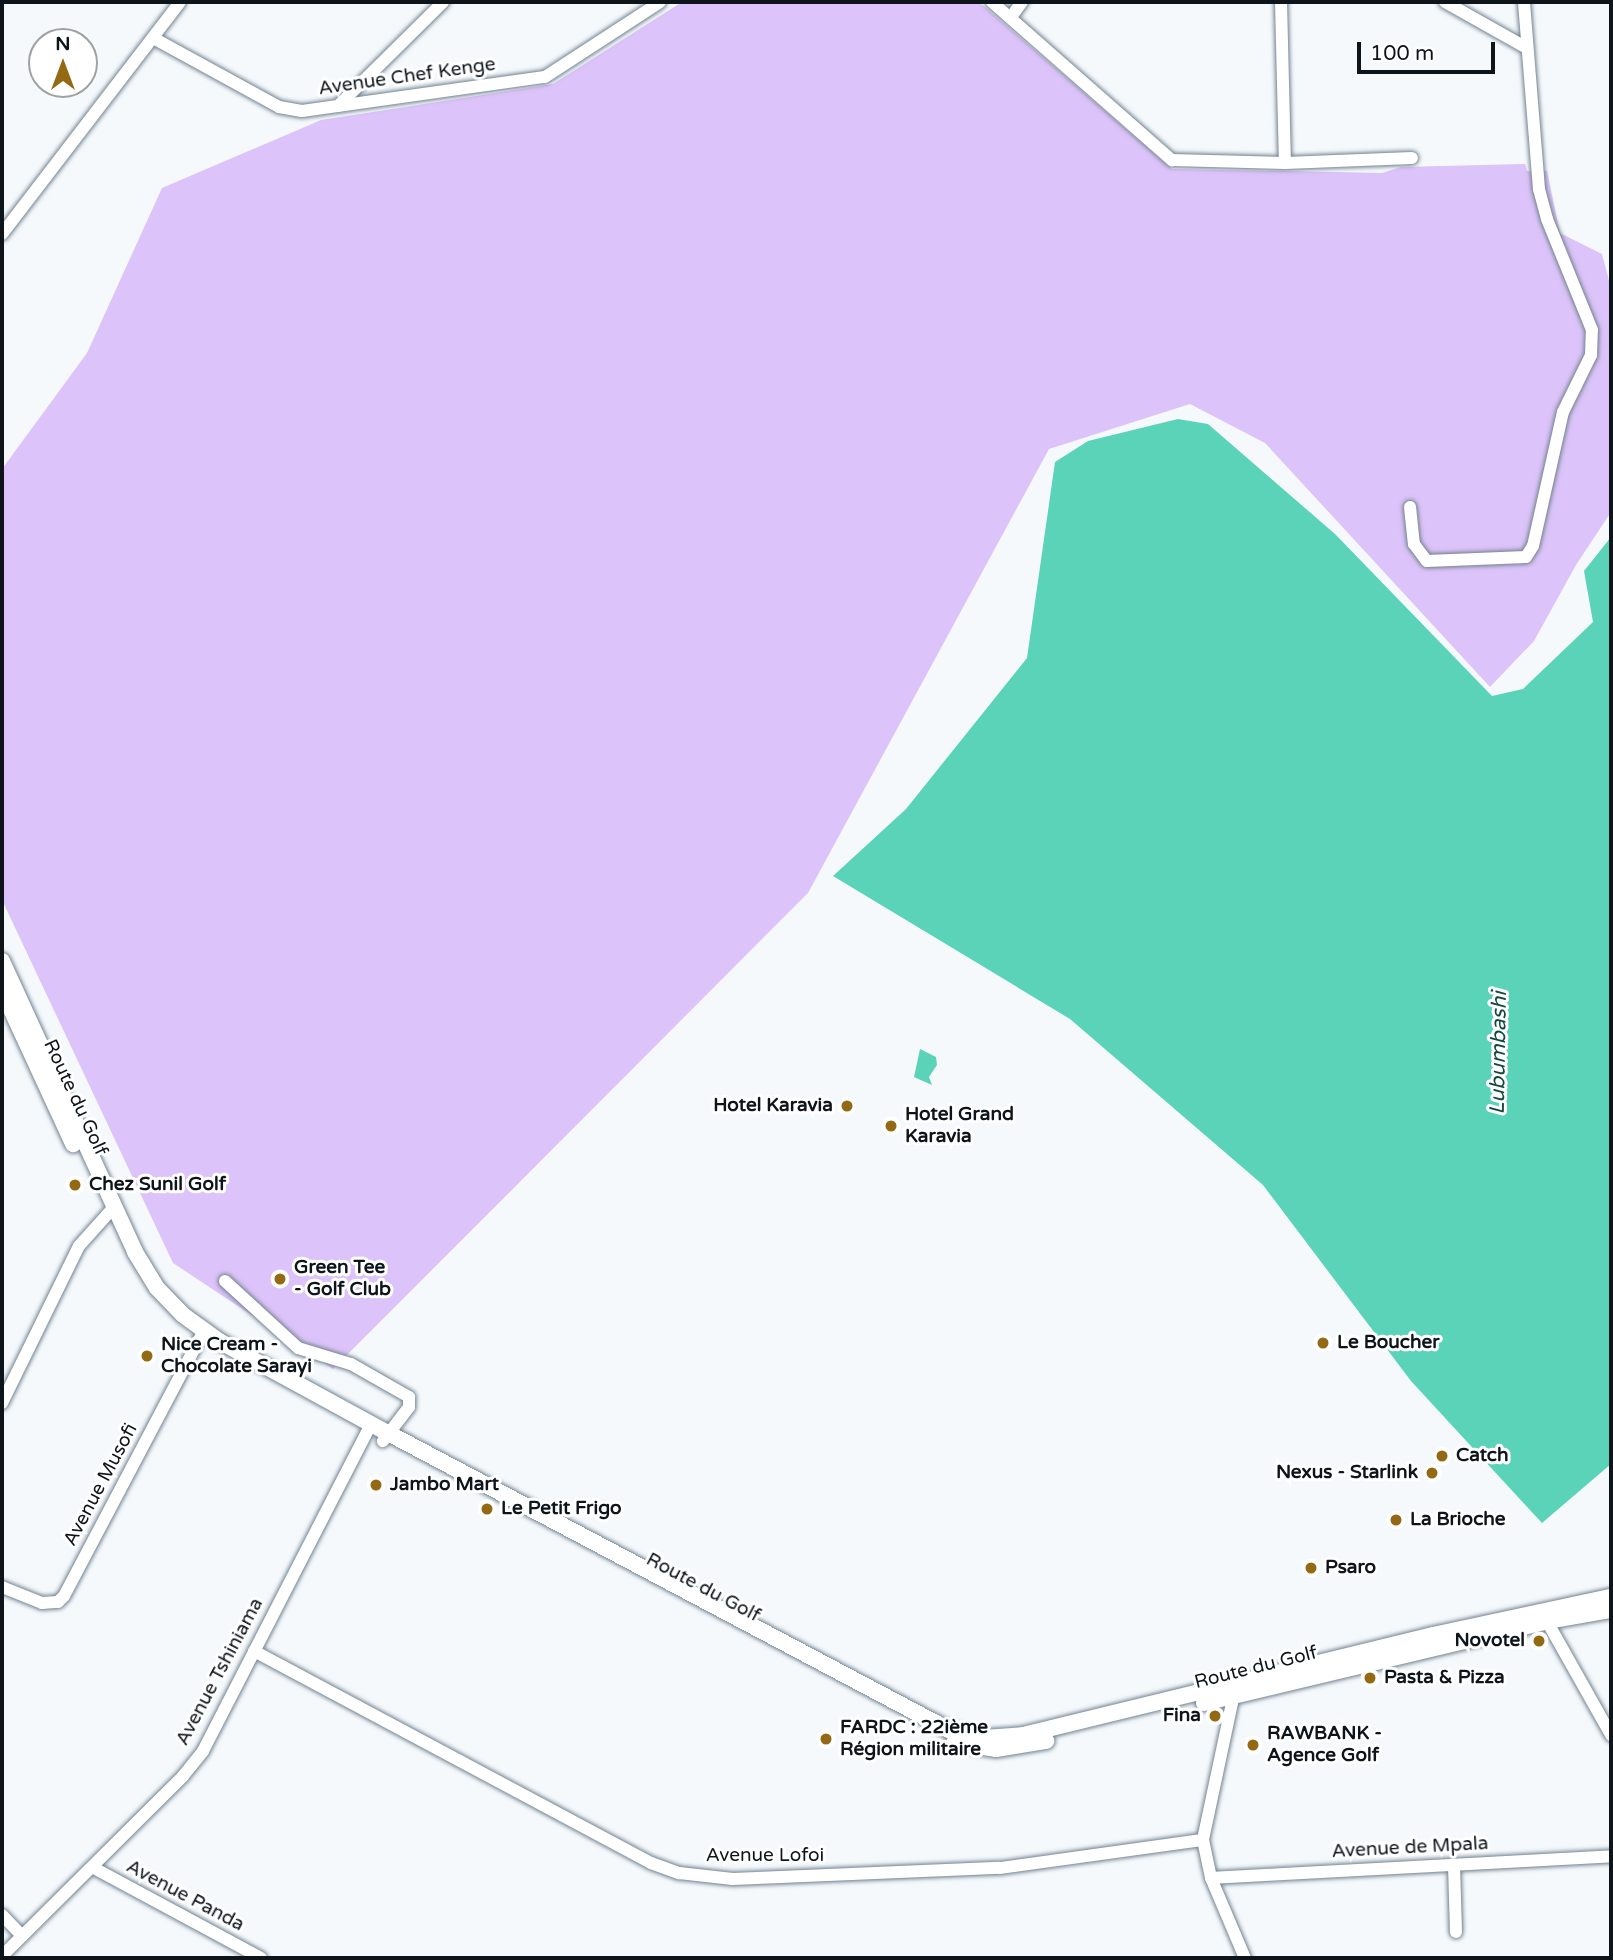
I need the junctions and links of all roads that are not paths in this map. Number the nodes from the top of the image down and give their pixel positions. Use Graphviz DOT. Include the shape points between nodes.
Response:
graph roads {
  1 [pos="180,2"];
  2 [pos="443,2"];
  3 [pos="660,2"];
  4 [pos="992,2"];
  5 [pos="1022,2"];
  6 [pos="1281,2"];
  7 [pos="1445,2"];
  8 [pos="1524,2"];
  9 [pos="1011,17"];
  10 [pos="155,39"];
  11 [pos="1528,48"];
  12 [pos="338,106"];
  13 [pos="1412,158"];
  14 [pos="1285,163"];
  15 [pos="2,234"];
  16 [pos="1410,507"];
  17 [pos="2,961"];
  18 [pos="2,990"];
  19 [pos="12,1011"];
  20 [pos="110,1210"];
  21 [pos="225,1281"];
  22 [pos="202,1336"];
  23 [pos="2,1403"];
  24 [pos="368,1428"];
  25 [pos="385,1437"];
  26 [pos="2,1587"];
  27 [pos="1611,1597"];
  28 [pos="1611,1610"];
  29 [pos="1544,1616"];
  30 [pos="254,1651"];
  31 [pos="1230,1690"];
  32 [pos="1611,1734"];
  33 [pos="1203,1840"];
  34 [pos="1611,1856"];
  35 [pos="1454,1865"];
  36 [pos="92,1867"];
  37 [pos="1211,1878"];
  38 [pos="2,1915"];
  39 [pos="1456,1931"];
  40 [pos="22,1936"];
  41 [pos="2,1956"];
  42 [pos="1247,1957"];
  43 [pos="261,1958"];
  1 -- 10 [label="street"];
  2 -- 12 [label="street"];
  3 -- 12 [label="street, Avenue Chef Kenge" via="545,77"];
  4 -- 9 [label="street"];
  5 -- 9 [label="street"];
  6 -- 14 [label="street"];
  7 -- 11 [label="street"];
  8 -- 11 [label="street"];
  9 -- 14 [label="street" via="1172,160"];
  10 -- 12 [label="street, Avenue Chef Kenge" via="279,107 302,111"];
  10 -- 15 [label="street"];
  11 -- 16 [label="street" via="1539,189 1551,231 1592,330 1591,355 1563,412 1533,546 1526,557 1427,562 1413,544"];
  13 -- 14 [label="street"];
  17 -- 19 [label="main road"];
  18 -- 19 [label="main road, Route du Golf"];
  19 -- 20 [label="main road, Route du Golf"];
  20 -- 22 [label="main road, Route du Golf" via="142,1285 164,1312"];
  20 -- 23 [label="street" via="79,1246"];
  21 -- 25 [label="street" via="298,1348 351,1364 409,1397 409,1407"];
  22 -- 24 [label="main road, Route du Golf"];
  22 -- 26 [label="street, Avenue Musofi" via="64,1597 42,1603"];
  24 -- 25 [label="main road, Route du Golf"];
  24 -- 30 [label="street, Avenue Tshiniama"];
  25 -- 31 [label="main road, Route du Golf" via="915,1727 961,1745 1018,1747"];
  27 -- 29 [label="main road"];
  28 -- 29 [label="main road, Route du Golf"];
  29 -- 31 [label="main road, Route du Golf"];
  29 -- 32 [label="street"];
  30 -- 33 [label="street, Avenue Lofoi" via="651,1863 679,1872 733,1879 1000,1868"];
  30 -- 36 [label="street, Avenue Tshiniama" via="193,1764"];
  31 -- 33 [label="street"];
  33 -- 37 [label="street"];
  34 -- 35 [label="street, Avenue de Mpala"];
  35 -- 37 [label="street, Avenue de Mpala"];
  35 -- 39 [label="street"];
  36 -- 40 [label="street, Avenue Tshiniama"];
  36 -- 43 [label="street, Avenue Panda"];
  37 -- 42 [label="street"];
  38 -- 40 [label="street"];
  40 -- 41 [label="street, Avenue Tshiniama"];
}
